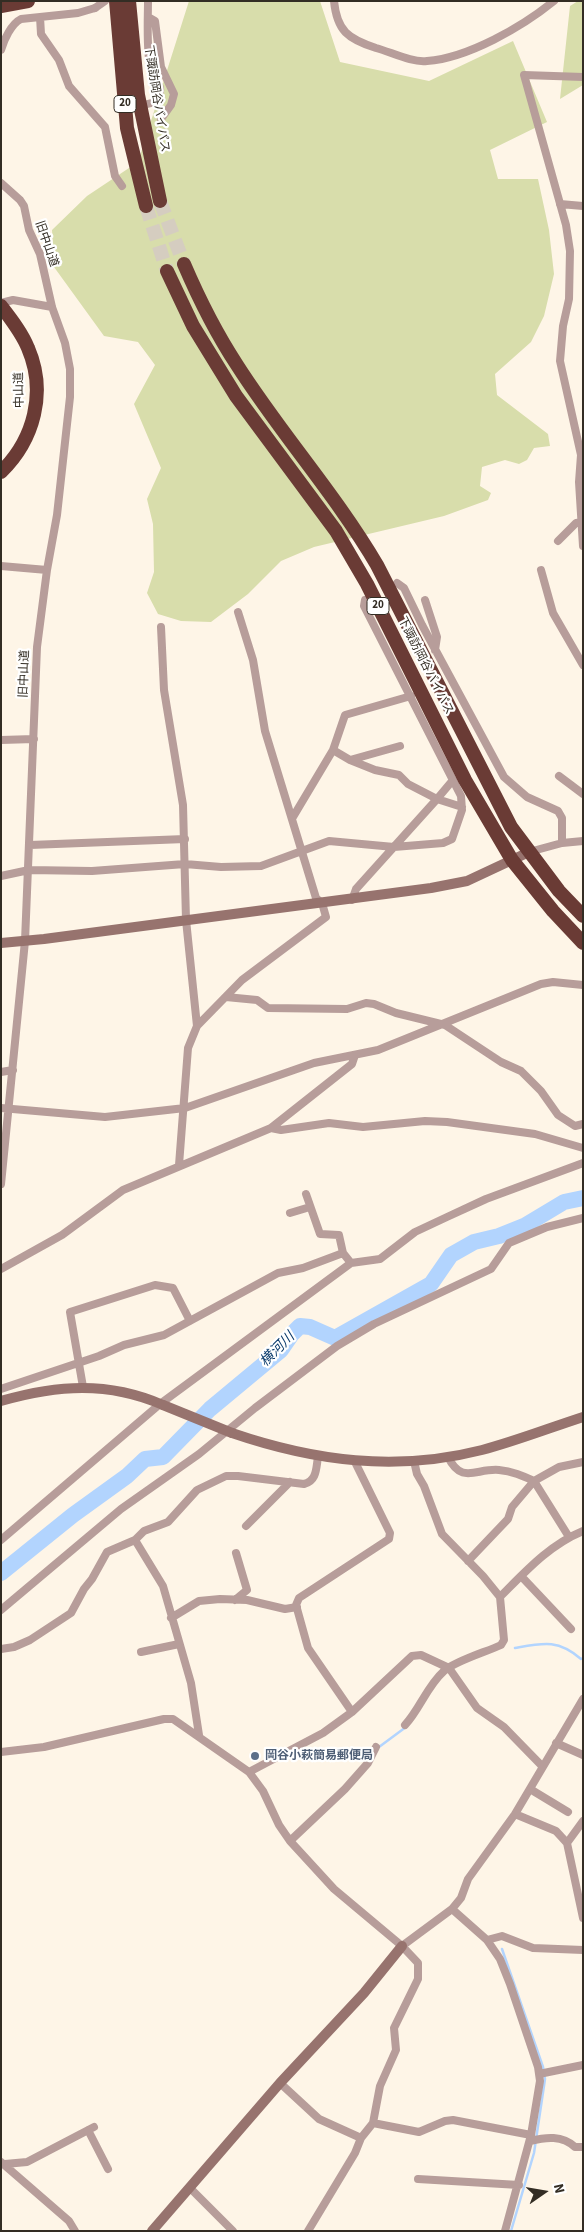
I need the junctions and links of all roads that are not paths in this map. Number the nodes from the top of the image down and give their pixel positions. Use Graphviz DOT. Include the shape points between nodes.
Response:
graph roads {
  1 [pos="37,1"];
  2 [pos="116,1"];
  3 [pos="121,1"];
  4 [pos="128,1"];
  5 [pos="148,1"];
  6 [pos="334,1"];
  7 [pos="554,1"];
  8 [pos="23,2"];
  9 [pos="101,3"];
  10 [pos="1,6"];
  11 [pos="40,17"];
  12 [pos="148,17"];
  13 [pos="1,50"];
  14 [pos="122,77"];
  15 [pos="583,78"];
  16 [pos="140,106"];
  17 [pos="161,119"];
  18 [pos="151,163"];
  19 [pos="1,183"];
  20 [pos="122,186"];
  21 [pos="160,201"];
  22 [pos="560,204"];
  23 [pos="146,206"];
  24 [pos="583,206"];
  25 [pos="184,264"];
  26 [pos="167,271"];
  27 [pos="1,305"];
  28 [pos="52,307"];
  29 [pos="583,413"];
  30 [pos="574,416"];
  31 [pos="1,472"];
  32 [pos="582,514"];
  33 [pos="582,522"];
  34 [pos="558,541"];
  35 [pos="583,546"];
  36 [pos="1,566"];
  37 [pos="46,570"];
  38 [pos="541,570"];
  39 [pos="397,584"];
  40 [pos="365,600"];
  41 [pos="425,600"];
  42 [pos="238,612"];
  43 [pos="161,627"];
  44 [pos="435,650"];
  45 [pos="583,665"];
  46 [pos="410,696"];
  47 [pos="34,739"];
  48 [pos="1,740"];
  49 [pos="400,746"];
  50 [pos="333,750"];
  51 [pos="350,760"];
  52 [pos="559,776"];
  53 [pos="453,780"];
  54 [pos="583,794"];
  55 [pos="437,799"];
  56 [pos="462,806"];
  57 [pos="292,817"];
  58 [pos="184,839"];
  59 [pos="583,841"];
  60 [pos="562,843"];
  61 [pos="30,845"];
  62 [pos="394,847"];
  63 [pos="301,850"];
  64 [pos="529,852"];
  65 [pos="512,860"];
  66 [pos="185,864"];
  67 [pos="29,870"];
  68 [pos="1,876"];
  69 [pos="352,900"];
  70 [pos="322,903"];
  71 [pos="583,916"];
  72 [pos="186,920"];
  73 [pos="25,941"];
  74 [pos="583,942"];
  75 [pos="1,943"];
  76 [pos="583,985"];
  77 [pos="226,997"];
  78 [pos="444,1025"];
  79 [pos="197,1026"];
  80 [pos="355,1055"];
  81 [pos="13,1070"];
  82 [pos="1,1072"];
  83 [pos="1,1108"];
  84 [pos="10,1108"];
  85 [pos="185,1108"];
  86 [pos="583,1124"];
  87 [pos="271,1128"];
  88 [pos="583,1148"];
  89 [pos="583,1163"];
  90 [pos="179,1165"];
  91 [pos="1,1184"];
  92 [pos="306,1194"];
  93 [pos="310,1207"];
  94 [pos="290,1213"];
  95 [pos="583,1218"];
  96 [pos="343,1253"];
  97 [pos="350,1263"];
  98 [pos="1,1269"];
  99 [pos="190,1321"];
  100 [pos="79,1363"];
  101 [pos="83,1387"];
  102 [pos="1,1388"];
  103 [pos="1,1401"];
  104 [pos="161,1404"];
  105 [pos="583,1417"];
  106 [pos="318,1457"];
  107 [pos="448,1457"];
  108 [pos="414,1461"];
  109 [pos="355,1462"];
  110 [pos="583,1462"];
  111 [pos="534,1481"];
  112 [pos="290,1482"];
  113 [pos="246,1526"];
  114 [pos="583,1531"];
  115 [pos="569,1537"];
  116 [pos="1,1540"];
  117 [pos="135,1540"];
  118 [pos="236,1553"];
  119 [pos="468,1561"];
  120 [pos="521,1576"];
  121 [pos="500,1597"];
  122 [pos="235,1600"];
  123 [pos="297,1607"];
  124 [pos="1,1610"];
  125 [pos="171,1618"];
  126 [pos="571,1629"];
  127 [pos="179,1644"];
  128 [pos="1,1649"];
  129 [pos="141,1652"];
  130 [pos="449,1668"];
  131 [pos="583,1699"];
  132 [pos="352,1712"];
  133 [pos="405,1725"];
  134 [pos="199,1735"];
  135 [pos="556,1743"];
  136 [pos="376,1747"];
  137 [pos="1,1752"];
  138 [pos="583,1754"];
  139 [pos="542,1766"];
  140 [pos="249,1772"];
  141 [pos="530,1789"];
  142 [pos="568,1812"];
  143 [pos="515,1814"];
  144 [pos="583,1821"];
  145 [pos="290,1841"];
  146 [pos="567,1843"];
  147 [pos="452,1909"];
  148 [pos="583,1918"];
  149 [pos="487,1940"];
  150 [pos="402,1946"];
  151 [pos="583,1950"];
  152 [pos="583,2065"];
  153 [pos="539,2074"];
  154 [pos="280,2083"];
  155 [pos="373,2123"];
  156 [pos="360,2138"];
  157 [pos="531,2138"];
  158 [pos="583,2146"];
  159 [pos="3,2163"];
  160 [pos="108,2169"];
  161 [pos="418,2179"];
  162 [pos="519,2185"];
  163 [pos="190,2188"];
  164 [pos="75,2231"];
  165 [pos="152,2231"];
  166 [pos="233,2231"];
  167 [pos="308,2231"];
  168 [pos="506,2231"];
  1 -- 8 [label="highway"];
  2 -- 14 [label="highway, 20"];
  3 -- 18 [label="highway" via="139,129"];
  4 -- 16 [label="highway, 下諏訪岡谷バイパス / 20"];
  5 -- 12 [label="street"];
  6 -- 7 [label="street" via="336,18 350,36 373,47 426,62 463,54 531,20"];
  8 -- 10 [label="highway"];
  9 -- 11 [label="street" via="78,13"];
  9 -- 14 [label="highway" via="111,12"];
  11 -- 13 [label="street" via="17,20"];
  11 -- 20 [label="street" via="41,34 59,60 69,86 105,127 115,176"];
  12 -- 16 [label="street" via="151,70 161,90 155,102"];
  12 -- 17 [label="street" via="155,21 161,67 174,94"];
  14 -- 23 [label="highway, 20" via="127,128"];
  15 -- 22 [label="street" via="524,74"];
  16 -- 18 [label="highway, 下諏訪岡谷バイパス / 20"];
  18 -- 21 [label="highway, 下諏訪岡谷バイパス / 20"];
  19 -- 28 [label="street, 旧中山道" via="24,206 29,230 40,254"];
  22 -- 24 [label="street"];
  22 -- 30 [label="street" via="566,225 570,271 560,361"];
  25 -- 64 [label="highway, 下諏訪岡谷バイパス / 20" via="237,366 355,527 512,827"];
  26 -- 65 [label="highway, 下諏訪岡谷バイパス / 20" via="193,326 236,396 340,537 367,584 465,780"];
  27 -- 28 [label="street" via="13,300"];
  27 -- 31 [label="highway, 中山道" via="28,348 36,370 37,390 28,437 14,460"];
  28 -- 37 [label="street, 旧中山道" via="65,343 70,397 57,515"];
  29 -- 30 [label="street"];
  30 -- 32 [label="street" via="581,455"];
  32 -- 33 [label="street"];
  33 -- 34 [label="street" via="576,523"];
  33 -- 35 [label="street"];
  36 -- 37 [label="street"];
  37 -- 47 [label="street, 旧中山道" via="37,647"];
  38 -- 45 [label="street" via="553,613"];
  39 -- 44 [label="street" via="404,588"];
  40 -- 46 [label="street" via="364,606"];
  41 -- 44 [label="street" via="438,638"];
  42 -- 57 [label="street" via="253,660 265,731"];
  43 -- 58 [label="street" via="164,690 184,805"];
  44 -- 60 [label="street" via="504,777 527,797 558,811 562,818"];
  46 -- 50 [label="street" via="345,715"];
  46 -- 53 [label="street"];
  47 -- 48 [label="street"];
  47 -- 61 [label="street, 旧中山道"];
  49 -- 51 [label="street"];
  50 -- 51 [label="street"];
  50 -- 57 [label="street"];
  51 -- 55 [label="street" via="375,770 399,774 408,784"];
  52 -- 54 [label="street"];
  53 -- 55 [label="street"];
  53 -- 56 [label="street"];
  55 -- 56 [label="street"];
  55 -- 62 [label="street"];
  56 -- 62 [label="street" via="452,839 443,843"];
  57 -- 63 [label="street"];
  58 -- 61 [label="street"];
  58 -- 66 [label="street"];
  59 -- 60 [label="street"];
  60 -- 64 [label="street"];
  61 -- 67 [label="street, 旧中山道"];
  62 -- 63 [label="street" via="329,841"];
  62 -- 69 [label="street" via="356,889"];
  63 -- 66 [label="street" via="261,866"];
  63 -- 70 [label="street" via="316,898"];
  64 -- 65 [label="street"];
  64 -- 71 [label="highway, 下諏訪岡谷バイパス / 20"];
  65 -- 69 [label="street" via="467,880"];
  65 -- 74 [label="highway, 下諏訪岡谷バイパス / 20" via="553,912"];
  66 -- 67 [label="street" via="92,871"];
  66 -- 72 [label="street"];
  67 -- 68 [label="street"];
  67 -- 73 [label="street, 旧中山道"];
  69 -- 70 [label="street"];
  70 -- 72 [label="street"];
  70 -- 77 [label="street" via="326,917 242,980"];
  72 -- 73 [label="street"];
  72 -- 79 [label="street"];
  73 -- 75 [label="street"];
  73 -- 81 [label="street, 旧中山道"];
  76 -- 78 [label="street" via="540,984"];
  77 -- 78 [label="street" via="257,1000 268,1008 346,1009 374,1004"];
  77 -- 79 [label="street"];
  78 -- 80 [label="street" via="378,1050"];
  78 -- 86 [label="street" via="501,1062 521,1071 558,1115 575,1126"];
  79 -- 85 [label="street" via="188,1048"];
  80 -- 85 [label="street" via="314,1063"];
  80 -- 87 [label="street" via="352,1064"];
  81 -- 82 [label="street"];
  81 -- 84 [label="street, 旧中山道"];
  83 -- 84 [label="street"];
  84 -- 85 [label="street" via="105,1117"];
  84 -- 91 [label="street, 旧中山道"];
  85 -- 90 [label="street"];
  87 -- 88 [label="street" via="281,1130 329,1123 363,1127 447,1122 535,1134"];
  87 -- 90 [label="street"];
  89 -- 97 [label="street" via="486,1199 415,1232 380,1259"];
  90 -- 98 [label="street" via="123,1190 62,1235"];
  92 -- 93 [label="street"];
  93 -- 94 [label="street"];
  93 -- 96 [label="street" via="320,1234 339,1235"];
  95 -- 124 [label="street" via="547,1227 509,1243 491,1269 374,1324 337,1346 199,1454 121,1510"];
  96 -- 97 [label="street"];
  96 -- 99 [label="street" via="303,1268 278,1273"];
  97 -- 104 [label="street"];
  99 -- 100 [label="street" via="164,1335 124,1345"];
  99 -- 100 [label="street" via="173,1288 155,1285 70,1312"];
  100 -- 101 [label="street"];
  100 -- 102 [label="street"];
  101 -- 103 [label="street" via="34,1391"];
  101 -- 104 [label="street" via="128,1393"];
  104 -- 106 [label="street, bridge" via="273,1447"];
  104 -- 116 [label="street"];
  105 -- 107 [label="street" via="505,1443"];
  106 -- 109 [label="street"];
  106 -- 112 [label="street" via="314,1478 310,1482"];
  107 -- 108 [label="street"];
  107 -- 111 [label="street" via="454,1468 466,1475 498,1470"];
  108 -- 109 [label="street"];
  108 -- 119 [label="street" via="442,1534"];
  109 -- 123 [label="street" via="390,1534 388,1539 299,1598"];
  110 -- 111 [label="street" via="558,1467"];
  111 -- 115 [label="street"];
  111 -- 119 [label="street" via="512,1507 508,1519"];
  112 -- 113 [label="street"];
  112 -- 117 [label="street" via="226,1476 197,1490 168,1522 144,1531"];
  114 -- 115 [label="street"];
  115 -- 120 [label="street" via="544,1553"];
  117 -- 125 [label="street" via="163,1586"];
  117 -- 128 [label="street" via="108,1552 71,1613 30,1640"];
  118 -- 122 [label="street" via="247,1590"];
  119 -- 121 [label="street"];
  120 -- 121 [label="street"];
  120 -- 126 [label="street"];
  121 -- 130 [label="street" via="504,1640 501,1645"];
  122 -- 123 [label="street" via="285,1609"];
  122 -- 125 [label="street" via="199,1601"];
  123 -- 132 [label="street" via="308,1648"];
  125 -- 127 [label="street"];
  127 -- 129 [label="street"];
  127 -- 134 [label="street" via="191,1682"];
  130 -- 132 [label="street" via="421,1655 412,1656"];
  130 -- 133 [label="street" via="422,1698"];
  130 -- 139 [label="street" via="477,1708 504,1727"];
  131 -- 135 [label="street"];
  132 -- 140 [label="street" via="323,1733"];
  134 -- 137 [label="street" via="173,1719 164,1719 44,1747"];
  134 -- 140 [label="street"];
  135 -- 138 [label="street"];
  135 -- 139 [label="street"];
  136 -- 145 [label="street" via="368,1764"];
  139 -- 141 [label="street"];
  140 -- 145 [label="street" via="264,1791"];
  141 -- 142 [label="street"];
  141 -- 143 [label="street"];
  143 -- 146 [label="street" via="556,1831"];
  143 -- 147 [label="street" via="468,1879 461,1898"];
  144 -- 146 [label="street"];
  145 -- 150 [label="street" via="334,1890"];
  146 -- 148 [label="street"];
  147 -- 149 [label="street"];
  147 -- 150 [label="street"];
  149 -- 151 [label="street" via="502,1936 533,1948"];
  149 -- 153 [label="street" via="510,1984"];
  150 -- 154 [label="street" via="364,1993"];
  150 -- 155 [label="street" via="418,1963 418,1978 394,2028 396,2050 380,2086"];
  152 -- 153 [label="street"];
  153 -- 157 [label="street"];
  154 -- 156 [label="street" via="319,2119"];
  154 -- 163 [label="street"];
  155 -- 156 [label="street"];
  155 -- 157 [label="street" via="419,2132 453,2120"];
  156 -- 167 [label="street" via="356,2153"];
  157 -- 158 [label="street" via="546,2137 569,2141 575,2147"];
  157 -- 162 [label="street"];
  159 -- 160 [label="street" via="27,2162 91,2128"];
  159 -- 164 [label="street" via="69,2221"];
  161 -- 162 [label="street"];
  162 -- 168 [label="street"];
  163 -- 165 [label="street"];
  163 -- 166 [label="street"];
}
